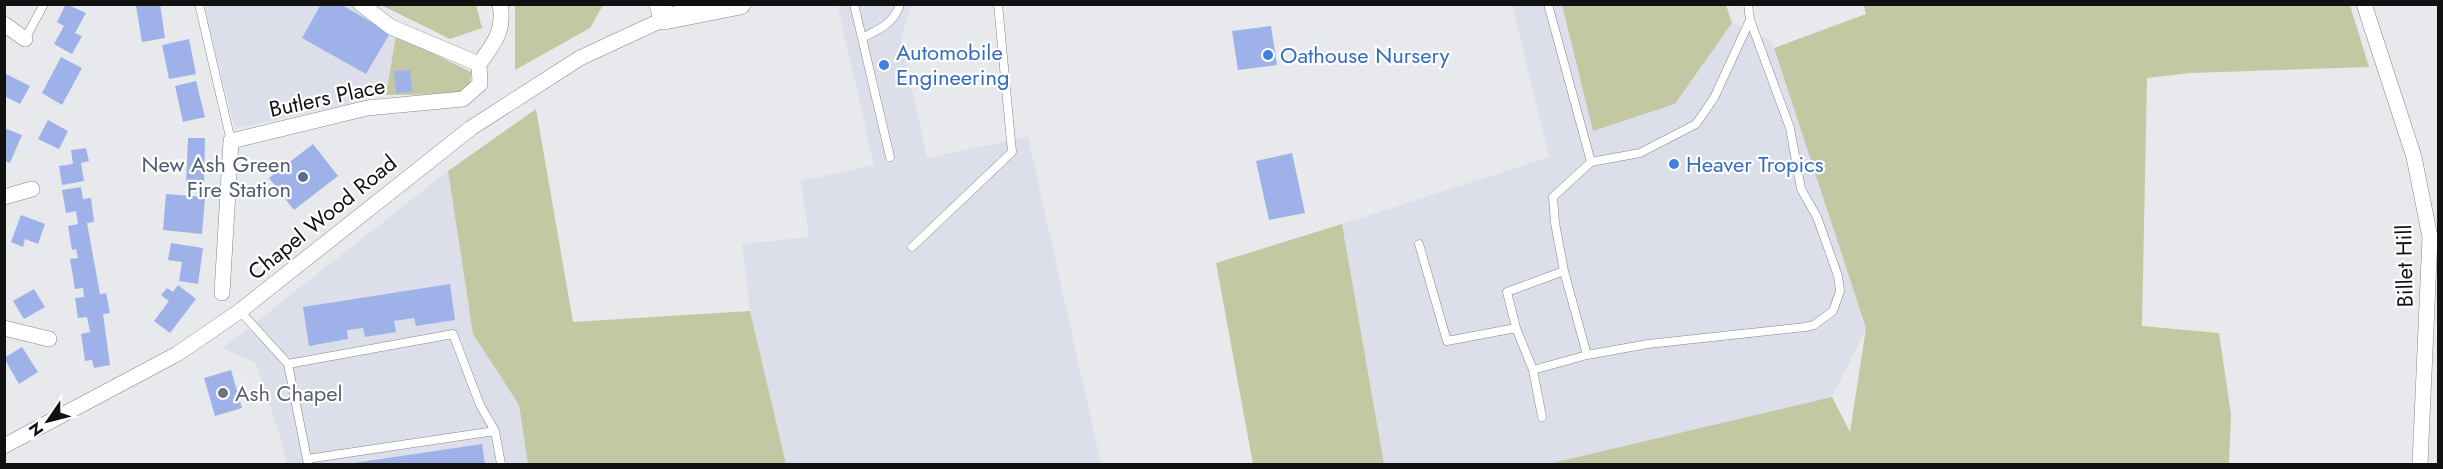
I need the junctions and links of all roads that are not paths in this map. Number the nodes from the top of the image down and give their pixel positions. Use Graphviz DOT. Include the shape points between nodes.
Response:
graph roads {
  1 [pos="44,4"];
  2 [pos="199,4"];
  3 [pos="361,4"];
  4 [pos="500,4"];
  5 [pos="740,4"];
  6 [pos="854,4"];
  7 [pos="900,4"];
  8 [pos="998,4"];
  9 [pos="1548,4"];
  10 [pos="1748,4"];
  11 [pos="2364,4"];
  12 [pos="662,12"];
  13 [pos="1750,20"];
  14 [pos="4,24"];
  15 [pos="862,38"];
  16 [pos="25,39"];
  17 [pos="479,64"];
  18 [pos="231,141"];
  19 [pos="890,158"];
  20 [pos="1591,162"];
  21 [pos="32,189"];
  22 [pos="4,197"];
  23 [pos="1419,244"];
  24 [pos="912,247"];
  25 [pos="1564,272"];
  26 [pos="222,293"];
  27 [pos="240,311"];
  28 [pos="4,328"];
  29 [pos="1516,328"];
  30 [pos="49,339"];
  31 [pos="1587,356"];
  32 [pos="288,364"];
  33 [pos="1533,370"];
  34 [pos="1542,417"];
  35 [pos="495,431"];
  36 [pos="4,446"];
  37 [pos="307,462"];
  38 [pos="501,465"];
  39 [pos="2420,465"];
  1 -- 16 [label="lane"];
  2 -- 18 [label="lane"];
  3 -- 17 [label="street" via="392,27"];
  4 -- 17 [label="street" via="503,19 496,40"];
  5 -- 12 [label="street"];
  6 -- 15 [label="lane"];
  7 -- 15 [label="lane" via="896,17"];
  8 -- 24 [label="lane" via="1012,152"];
  9 -- 20 [label="lane"];
  10 -- 13 [label="lane"];
  11 -- 39 [label="street, Billet Hill" via="2414,157 2430,237 2429,338"];
  12 -- 27 [label="street, Chapel Wood Road" via="580,58 471,128"];
  13 -- 20 [label="lane" via="1713,98 1696,124 1640,153"];
  13 -- 31 [label="lane" via="1790,128 1801,189 1817,217 1838,276 1837,303 1825,318 1805,327 1648,344"];
  14 -- 16 [label="street"];
  15 -- 19 [label="lane"];
  17 -- 18 [label="street, Butlers Place" via="480,84 463,99 367,108"];
  18 -- 26 [label="street"];
  20 -- 25 [label="lane" via="1553,197"];
  21 -- 22 [label="street"];
  23 -- 29 [label="lane" via="1447,340"];
  25 -- 29 [label="lane" via="1507,292"];
  25 -- 31 [label="lane"];
  27 -- 32 [label="lane"];
  27 -- 36 [label="street, Chapel Wood Road" via="177,354"];
  28 -- 30 [label="street"];
  29 -- 33 [label="lane"];
  31 -- 33 [label="lane"];
  32 -- 35 [label="lane" via="453,334 480,405"];
  32 -- 37 [label="lane"];
  33 -- 34 [label="lane"];
  35 -- 37 [label="lane"];
  35 -- 38 [label="lane"];
}
